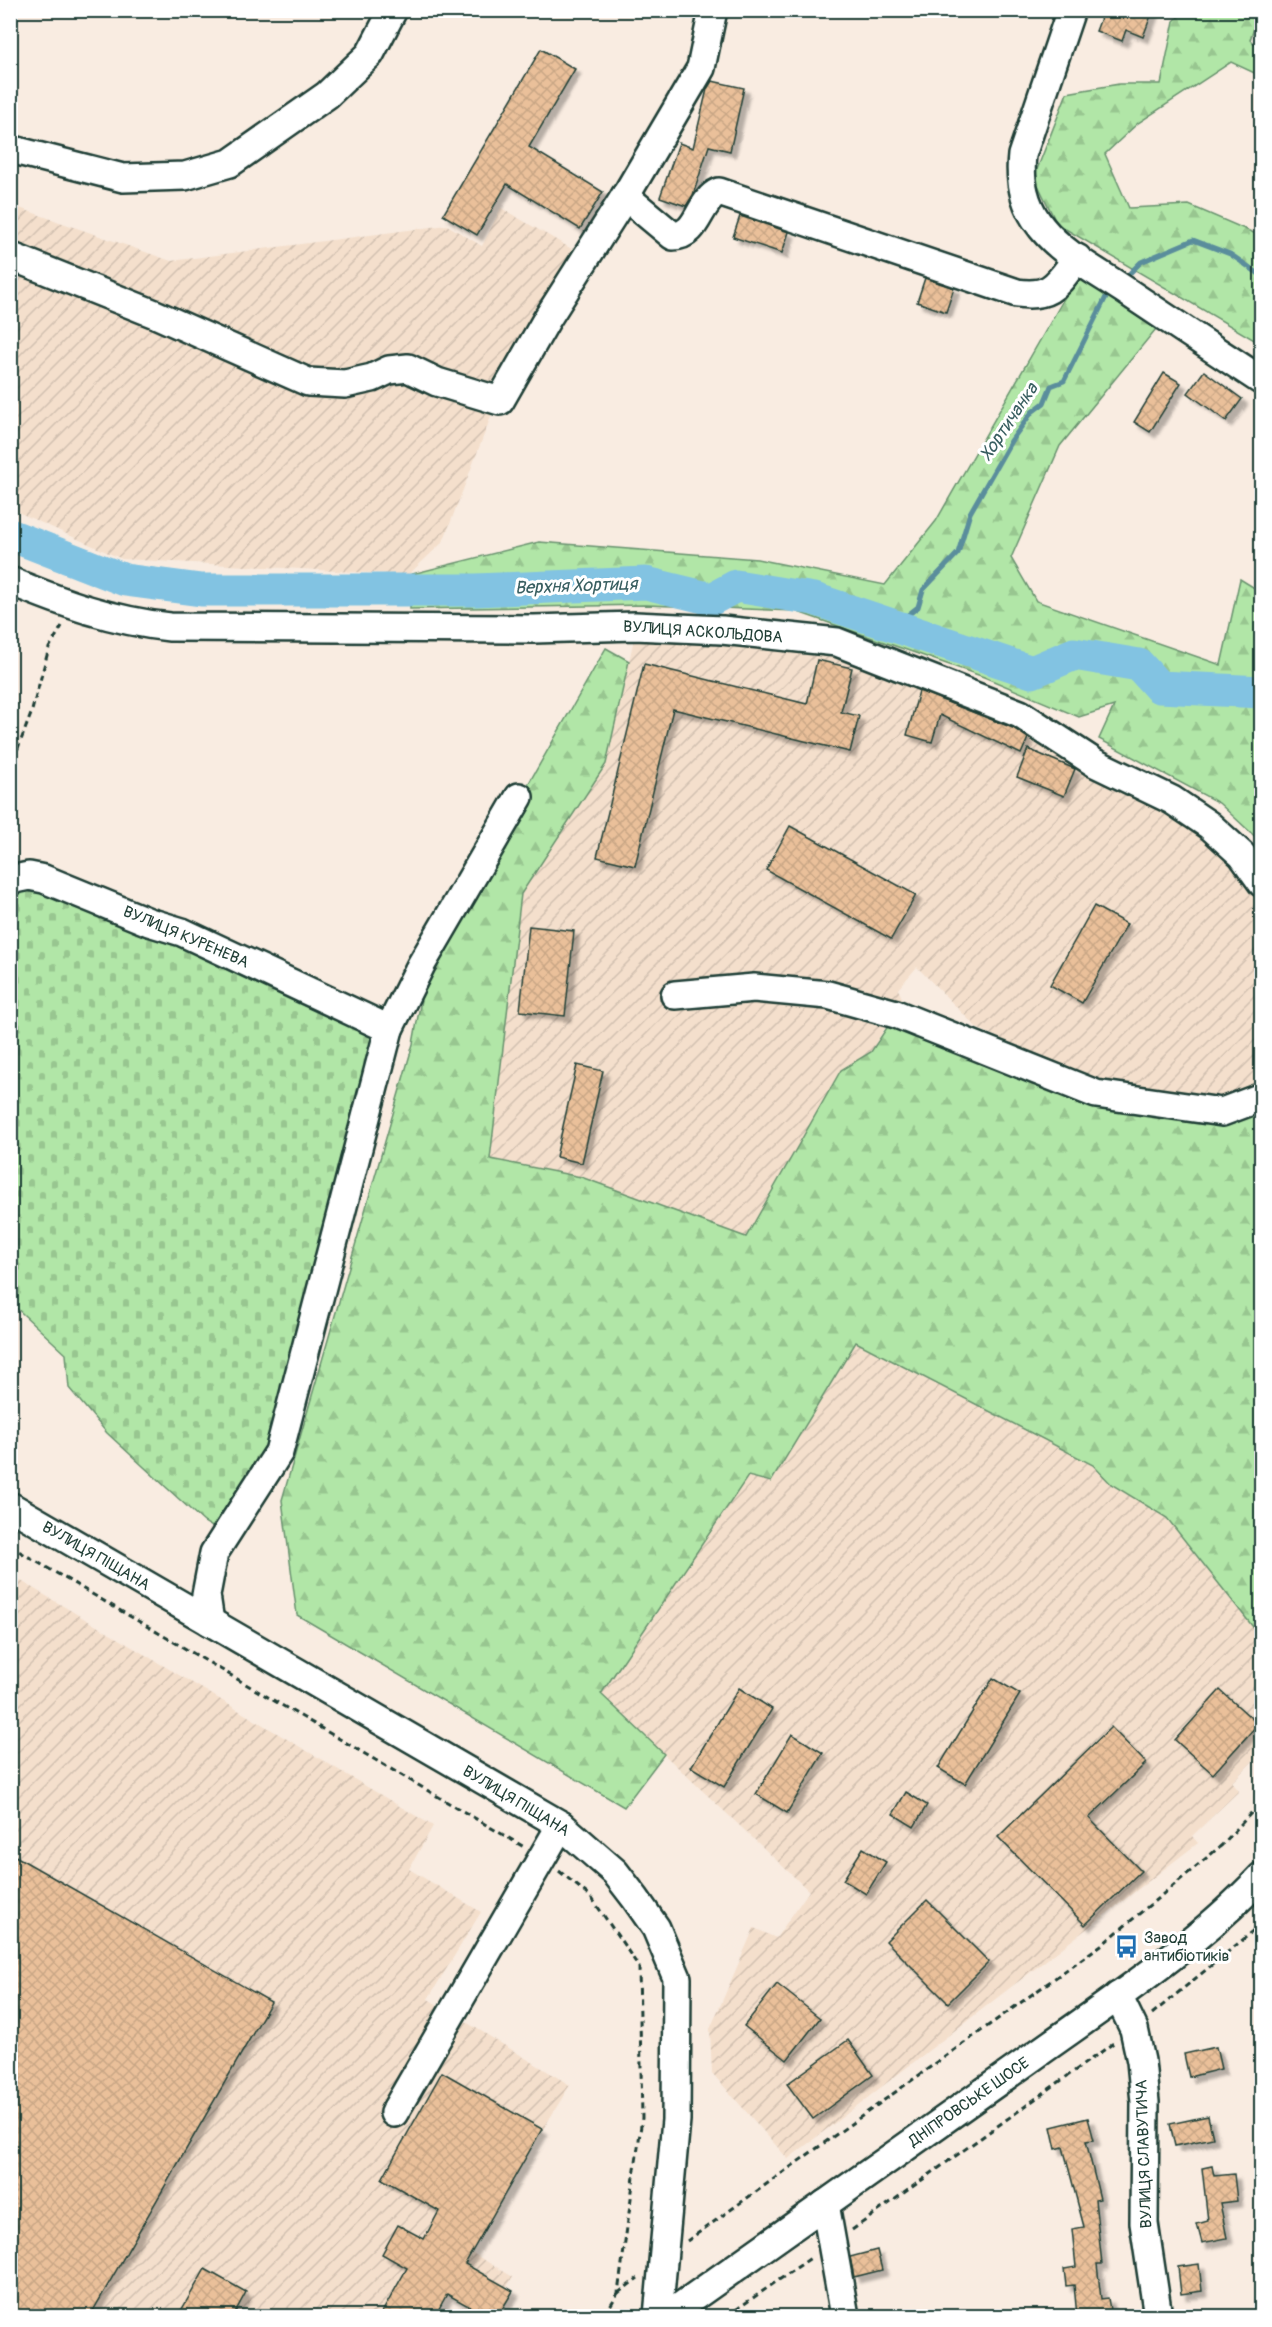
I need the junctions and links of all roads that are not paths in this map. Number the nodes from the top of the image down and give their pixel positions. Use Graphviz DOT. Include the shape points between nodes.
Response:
graph roads {
  1 [pos="393,10"];
  2 [pos="713,10"];
  3 [pos="1071,10"];
  4 [pos="10,149"];
  5 [pos="625,196"];
  6 [pos="10,256"];
  7 [pos="1077,258"];
  8 [pos="1262,381"];
  9 [pos="10,581"];
  10 [pos="519,797"];
  11 [pos="10,880"];
  12 [pos="1262,883"];
  13 [pos="675,995"];
  14 [pos="389,1029"];
  15 [pos="1262,1097"];
  16 [pos="10,1506"];
  17 [pos="210,1622"];
  18 [pos="561,1825"];
  19 [pos="1262,1876"];
  20 [pos="1118,1996"];
  21 [pos="394,2114"];
  22 [pos="825,2204"];
  23 [pos="658,2316"];
  24 [pos="667,2316"];
  25 [pos="845,2316"];
  26 [pos="1158,2316"];
  1 -- 4 [label="street" via="370,54 327,95 230,163 185,176 123,178"];
  2 -- 5 [label="street" via="700,68"];
  3 -- 7 [label="street" via="1020,174 1023,193 1042,229"];
  5 -- 6 [label="street" via="547,319 501,402 437,382 408,368 345,384 308,382 155,314"];
  5 -- 7 [label="street" via="673,236 691,230 711,196 719,192 1017,293 1036,296 1060,281"];
  7 -- 8 [label="street"];
  9 -- 12 [label="street, ВУЛИЦЯ АСКОЛЬДОВА" via="76,608 120,620 170,627 636,626 837,642 1020,714 1095,763 1172,800 1209,825 1242,855"];
  10 -- 14 [label="street" via="421,965"];
  11 -- 14 [label="street, ВУЛИЦЯ КУРЕНЕВА" via="29,876 44,879 182,932"];
  13 -- 15 [label="street" via="754,988 828,995 896,1014 1096,1094 1222,1112"];
  14 -- 17 [label="street" via="279,1452 214,1553 206,1595"];
  16 -- 17 [label="street, ВУЛИЦЯ ПІЩАНА"];
  17 -- 18 [label="street, ВУЛИЦЯ ПІЩАНА"];
  18 -- 21 [label="street"];
  18 -- 23 [label="street, ВУЛИЦЯ ПІЩАНА" via="615,1872 635,1898 656,1928 677,1978 676,2120"];
  19 -- 20 [label="street, ДНІПРОВСЬКЕ ШОСЕ" via="1204,1930"];
  20 -- 22 [label="street, ДНІПРОВСЬКЕ ШОСЕ"];
  20 -- 26 [label="street, ВУЛИЦЯ СЛАВУТИЧА" via="1139,2044 1145,2102 1144,2223"];
  22 -- 24 [label="street, ДНІПРОВСЬКЕ ШОСЕ"];
  22 -- 25 [label="street"];
}
